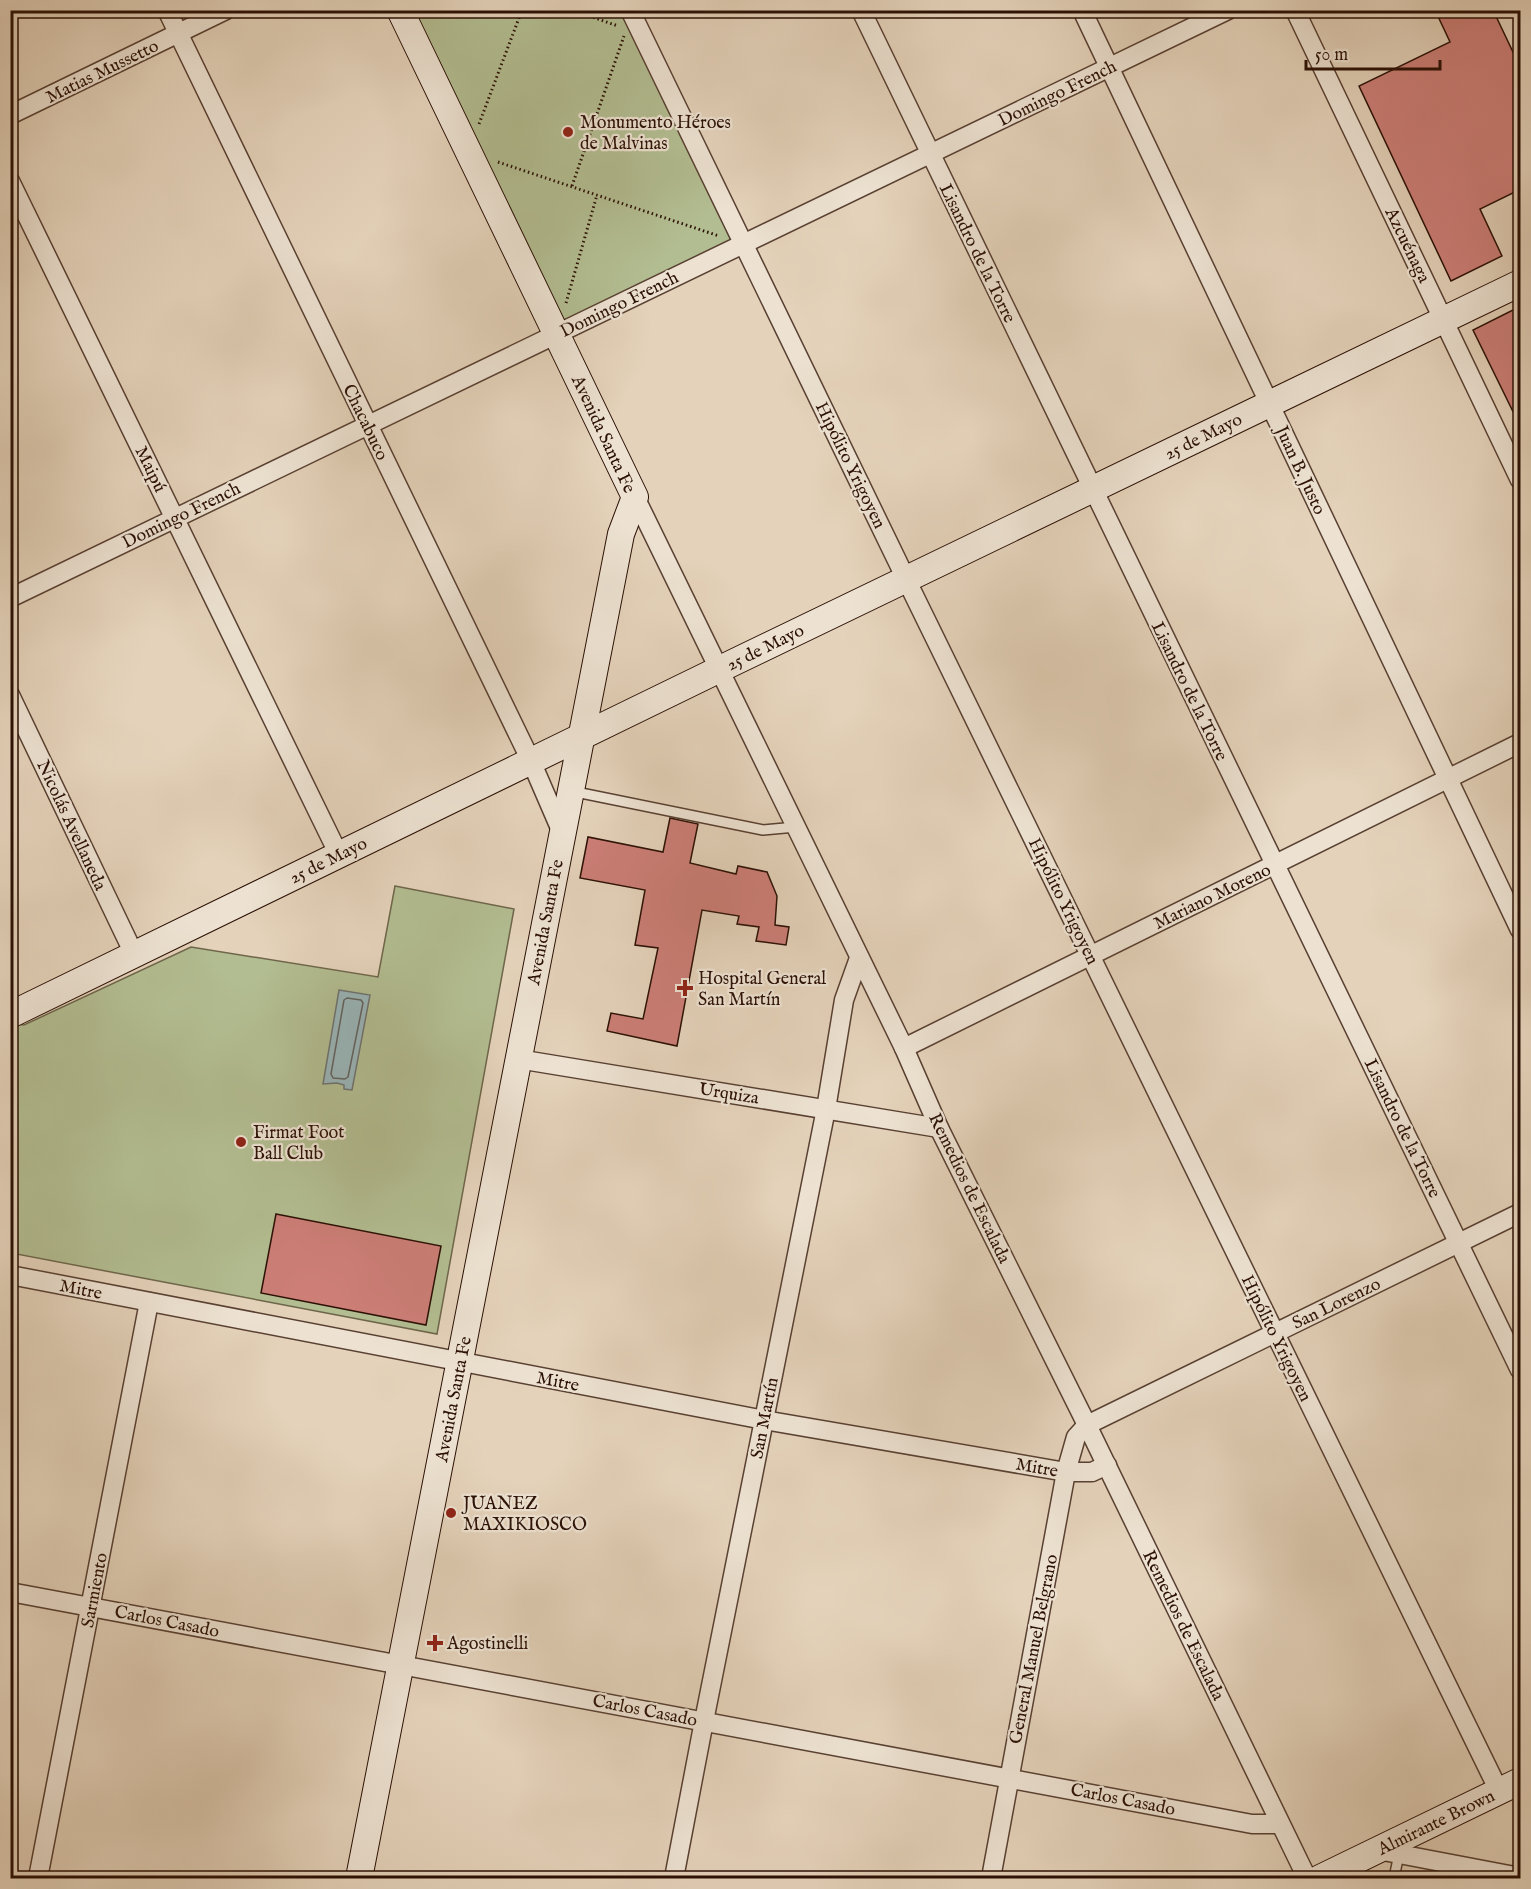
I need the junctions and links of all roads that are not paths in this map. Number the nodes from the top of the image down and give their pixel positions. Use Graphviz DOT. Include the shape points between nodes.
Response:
graph roads {
  1 [pos="167,10"];
  2 [pos="226,10"];
  3 [pos="400,10"];
  4 [pos="630,10"];
  5 [pos="861,10"];
  6 [pos="1082,10"];
  7 [pos="1228,10"];
  8 [pos="1295,10"];
  9 [pos="178,34"];
  10 [pos="1109,67"];
  11 [pos="10,116"];
  12 [pos="930,154"];
  13 [pos="10,181"];
  14 [pos="743,244"];
  15 [pos="1521,283"];
  16 [pos="1445,320"];
  17 [pos="557,333"];
  18 [pos="1270,404"];
  19 [pos="368,425"];
  20 [pos="1521,480"];
  21 [pos="1092,489"];
  22 [pos="635,497"];
  23 [pos="175,518"];
  24 [pos="906,579"];
  25 [pos="10,598"];
  26 [pos="720,669"];
  27 [pos="10,695"];
  28 [pos="582,736"];
  29 [pos="1521,743"];
  30 [pos="531,761"];
  31 [pos="1448,779"];
  32 [pos="571,791"];
  33 [pos="796,827"];
  34 [pos="563,835"];
  35 [pos="339,855"];
  36 [pos="1275,865"];
  37 [pos="1521,930"];
  38 [pos="134,954"];
  39 [pos="1090,956"];
  40 [pos="859,958"];
  41 [pos="10,1015"];
  42 [pos="904,1048"];
  43 [pos="518,1059"];
  44 [pos="826,1109"];
  45 [pos="939,1128"];
  46 [pos="1521,1213"];
  47 [pos="1459,1243"];
  48 [pos="10,1275"];
  49 [pos="149,1302"];
  50 [pos="1275,1333"];
  51 [pos="460,1362"];
  52 [pos="1521,1370"];
  53 [pos="764,1420"];
  54 [pos="1087,1425"];
  55 [pos="1107,1465"];
  56 [pos="1066,1472"];
  57 [pos="10,1592"];
  58 [pos="91,1607"];
  59 [pos="401,1665"];
  60 [pos="704,1721"];
  61 [pos="1009,1778"];
  62 [pos="1510,1786"];
  63 [pos="1280,1824"];
  64 [pos="1389,1852"];
  65 [pos="1521,1877"];
  66 [pos="38,1878"];
  67 [pos="359,1878"];
  68 [pos="674,1878"];
  69 [pos="991,1878"];
  70 [pos="1307,1878"];
  71 [pos="1320,1878"];
  72 [pos="1394,1878"];
  1 -- 9 [label="street, Chacabuco"];
  2 -- 9 [label="street, Matias Mussetto"];
  3 -- 17 [label="street, Avenida Santa Fe"];
  4 -- 14 [label="street, Hipólito Yrigoyen"];
  5 -- 12 [label="street, Lisandro de la Torre"];
  6 -- 10 [label="street, Juan B. Justo"];
  7 -- 10 [label="street, Domingo French"];
  8 -- 16 [label="street, Azcuénaga"];
  9 -- 11 [label="street, Matias Mussetto"];
  9 -- 19 [label="street, Chacabuco"];
  10 -- 12 [label="street, Domingo French"];
  10 -- 18 [label="street, Juan B. Justo"];
  12 -- 14 [label="street, Domingo French"];
  12 -- 21 [label="street, Lisandro de la Torre"];
  13 -- 23 [label="street, Maipú"];
  14 -- 17 [label="street, Domingo French"];
  14 -- 24 [label="street, Hipólito Yrigoyen"];
  15 -- 16 [label="street, 25 de Mayo"];
  16 -- 18 [label="street, 25 de Mayo"];
  16 -- 20 [label="street, Azcuénaga"];
  17 -- 19 [label="street, Domingo French"];
  17 -- 22 [label="street, Avenida Santa Fe"];
  18 -- 21 [label="street, 25 de Mayo"];
  18 -- 31 [label="street, Juan B. Justo"];
  19 -- 23 [label="street, Domingo French"];
  19 -- 30 [label="street, Chacabuco"];
  21 -- 24 [label="street, 25 de Mayo"];
  21 -- 36 [label="street, Lisandro de la Torre"];
  22 -- 26 [label="street, Remedios de Escalada"];
  22 -- 28 [label="street, Avenida Santa Fe" via="621,534"];
  23 -- 25 [label="street, Domingo French"];
  23 -- 35 [label="street, Maipú"];
  24 -- 26 [label="street, 25 de Mayo"];
  24 -- 39 [label="street, Hipólito Yrigoyen"];
  26 -- 28 [label="street, 25 de Mayo"];
  26 -- 33 [label="street, Remedios de Escalada"];
  27 -- 38 [label="street, Nicolás Avellaneda"];
  28 -- 30 [label="street, 25 de Mayo"];
  28 -- 32 [label="street, Avenida Santa Fe"];
  29 -- 31 [label="street, Mariano Moreno"];
  30 -- 34 [label="street, Chacabuco"];
  30 -- 35 [label="street, 25 de Mayo"];
  31 -- 36 [label="street, Mariano Moreno"];
  31 -- 37 [label="street, Juan B. Justo"];
  32 -- 33 [label="lane" via="763,830"];
  32 -- 34 [label="street, Avenida Santa Fe"];
  33 -- 40 [label="street, Remedios de Escalada"];
  34 -- 43 [label="street, Avenida Santa Fe"];
  35 -- 38 [label="street, 25 de Mayo"];
  36 -- 39 [label="street, Mariano Moreno"];
  36 -- 47 [label="street, Lisandro de la Torre"];
  38 -- 41 [label="street, 25 de Mayo"];
  39 -- 42 [label="street, Mariano Moreno"];
  39 -- 50 [label="street, Hipólito Yrigoyen"];
  40 -- 42 [label="street, Remedios de Escalada"];
  40 -- 44 [label="street, San Martín" via="844,1000"];
  42 -- 45 [label="street, Remedios de Escalada"];
  43 -- 44 [label="street, Urquiza"];
  43 -- 51 [label="street, Avenida Santa Fe"];
  44 -- 45 [label="street, Urquiza"];
  44 -- 53 [label="street, San Martín"];
  45 -- 54 [label="street, Remedios de Escalada"];
  46 -- 47 [label="street, San Lorenzo"];
  47 -- 50 [label="street, San Lorenzo"];
  47 -- 52 [label="street, Lisandro de la Torre"];
  48 -- 49 [label="street, Mitre"];
  49 -- 51 [label="street, Mitre"];
  49 -- 58 [label="street, Sarmiento"];
  50 -- 54 [label="street, San Lorenzo"];
  50 -- 62 [label="street, Hipólito Yrigoyen"];
  51 -- 53 [label="street, Mitre"];
  51 -- 59 [label="street, Avenida Santa Fe"];
  53 -- 56 [label="street, Mitre"];
  53 -- 60 [label="street, San Martín"];
  54 -- 55 [label="street, Remedios de Escalada"];
  54 -- 56 [label="street, General Manuel Belgrano" via="1076,1437"];
  55 -- 56 [label="street, Mitre" via="1092,1473"];
  55 -- 63 [label="street, Remedios de Escalada"];
  56 -- 61 [label="street, General Manuel Belgrano"];
  57 -- 58 [label="street, Carlos Casado"];
  58 -- 59 [label="street, Carlos Casado"];
  58 -- 66 [label="street, Sarmiento"];
  59 -- 60 [label="street, Carlos Casado"];
  59 -- 67 [label="street, Avenida Santa Fe"];
  60 -- 61 [label="street, Carlos Casado"];
  60 -- 68 [label="street, San Martín"];
  61 -- 63 [label="street, Carlos Casado" via="1252,1824"];
  61 -- 69 [label="street, General Manuel Belgrano"];
  62 -- 64 [label="street, Almirante Brown"];
  63 -- 70 [label="street, Remedios de Escalada"];
  64 -- 65 [label="street"];
  64 -- 71 [label="street, Almirante Brown"];
  64 -- 72 [label="lane"];
}
